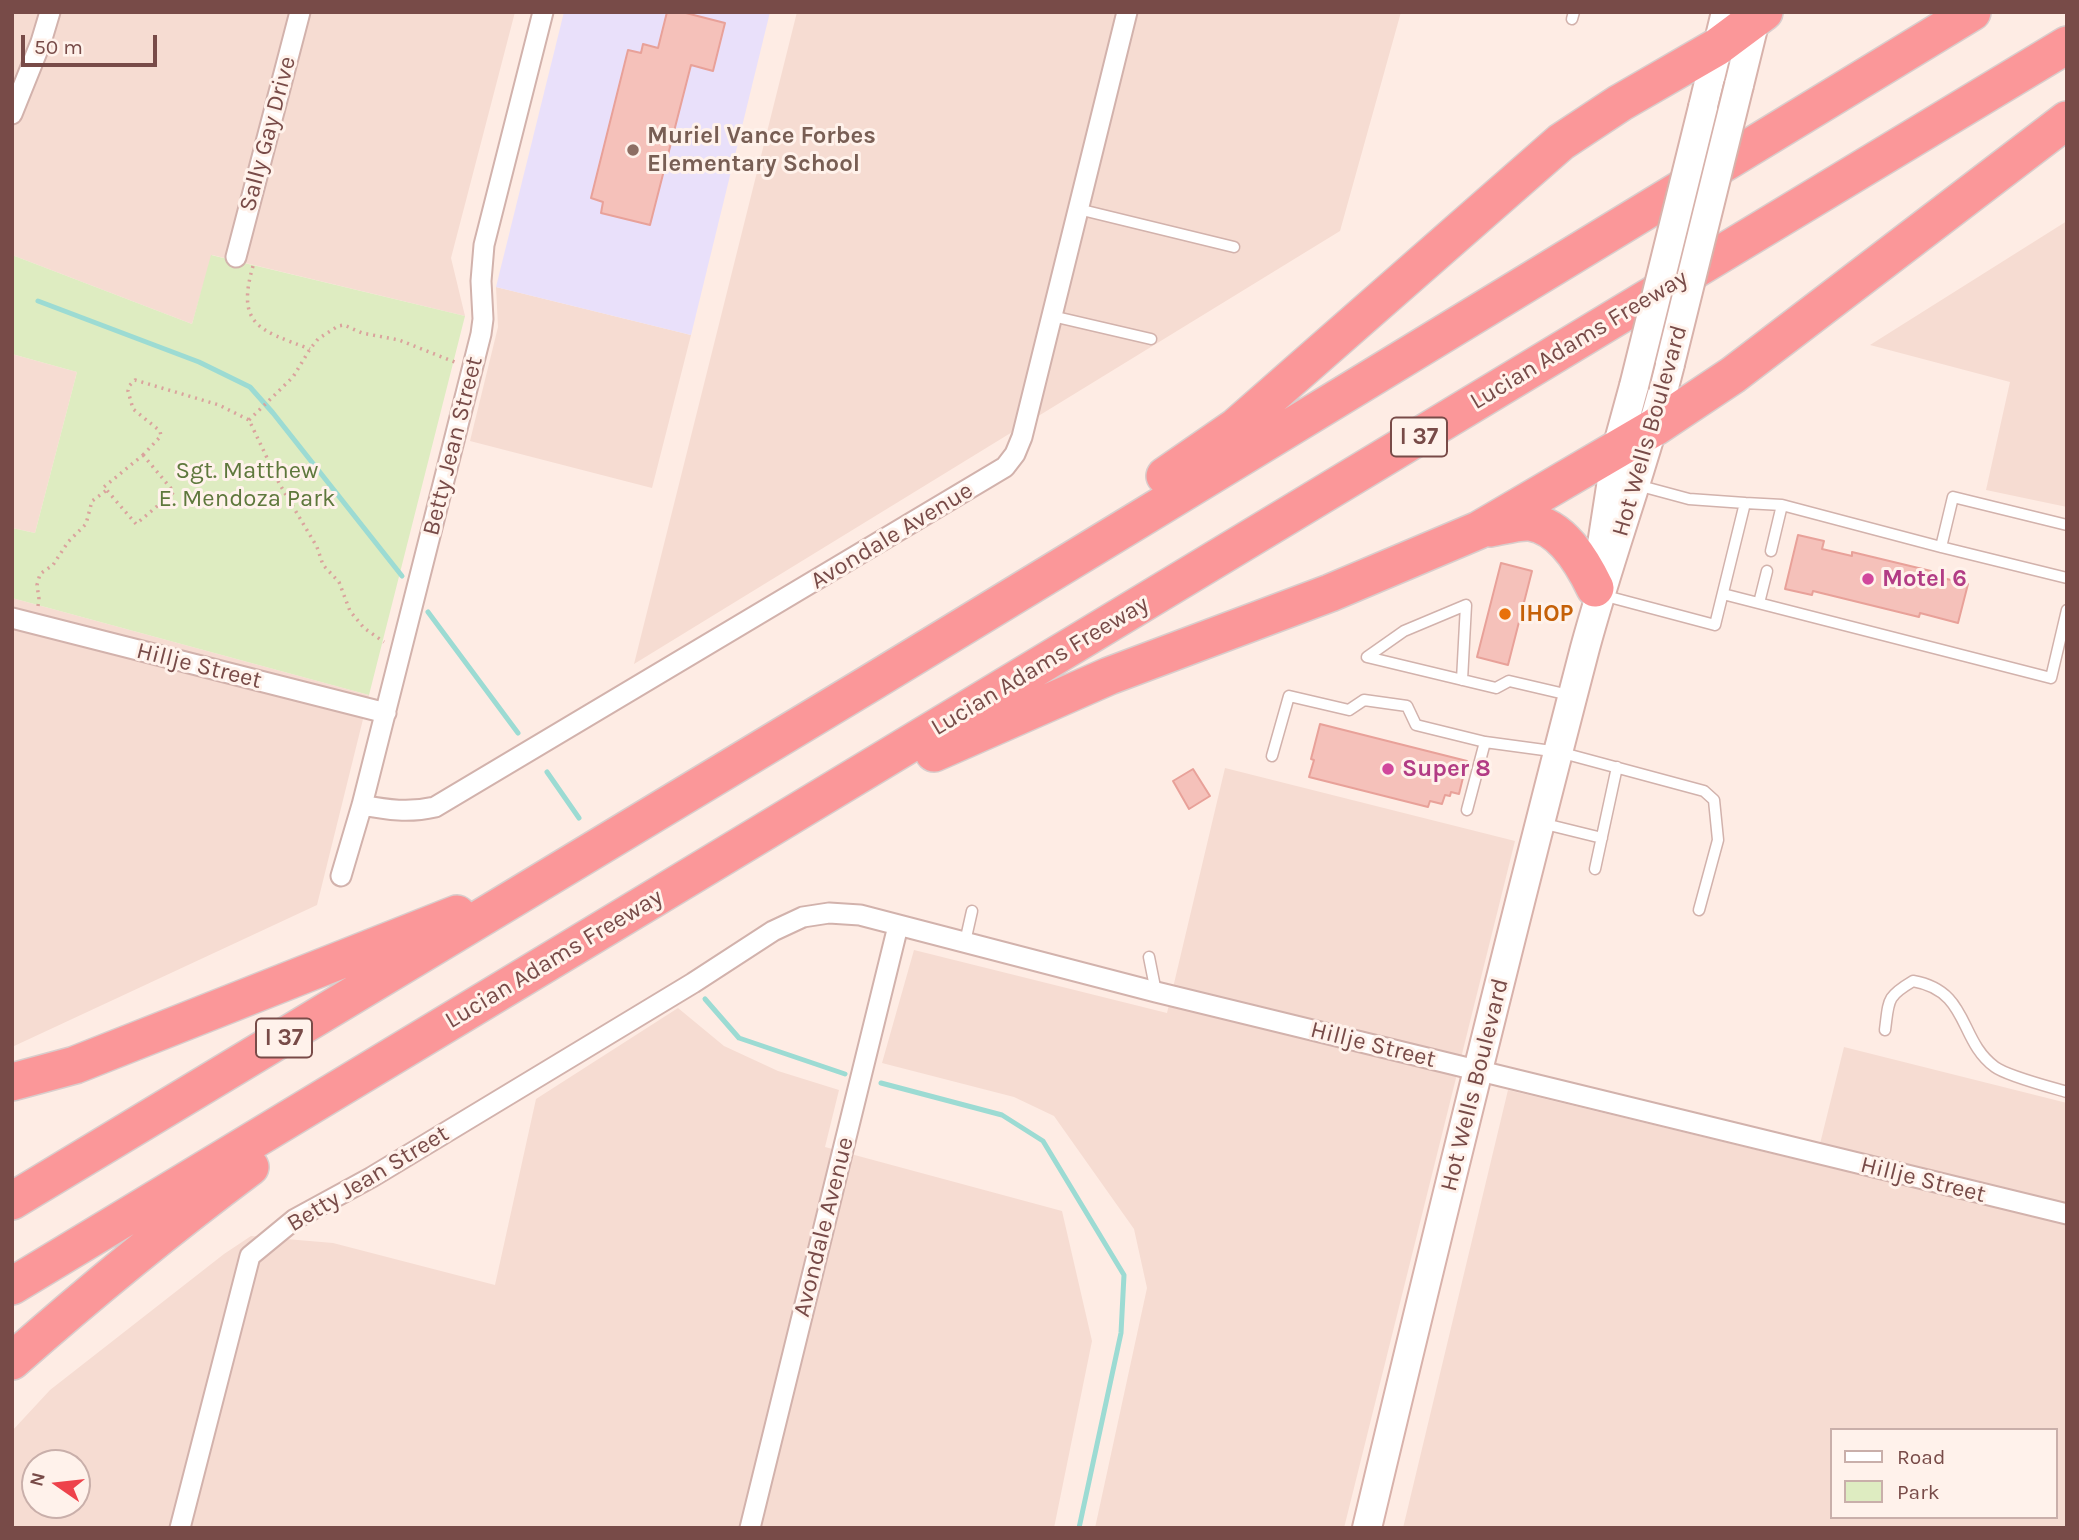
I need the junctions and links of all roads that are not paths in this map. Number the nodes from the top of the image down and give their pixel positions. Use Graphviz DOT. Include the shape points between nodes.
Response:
graph roads {
  1 [pos="50,12"];
  2 [pos="300,12"];
  3 [pos="542,12"];
  4 [pos="1126,12"];
  5 [pos="1972,12"];
  6 [pos="1751,13"];
  7 [pos="2067,45"];
  8 [pos="1717,47"];
  9 [pos="12,114"];
  10 [pos="2067,120"];
  11 [pos="1078,209"];
  12 [pos="1234,247"];
  13 [pos="236,257"];
  14 [pos="1052,316"];
  15 [pos="1151,339"];
  16 [pos="1655,427"];
  17 [pos="1617,448"];
  18 [pos="1637,484"];
  19 [pos="1745,503"];
  20 [pos="1782,505"];
  21 [pos="2067,524"];
  22 [pos="1479,530"];
  23 [pos="1941,547"];
  24 [pos="1771,551"];
  25 [pos="1767,571"];
  26 [pos="2067,578"];
  27 [pos="1598,591"];
  28 [pos="1723,594"];
  29 [pos="1759,603"];
  30 [pos="2067,610"];
  31 [pos="12,618"];
  32 [pos="1462,680"];
  33 [pos="866,684"];
  34 [pos="1573,696"];
  35 [pos="386,713"];
  36 [pos="1485,742"];
  37 [pos="1559,752"];
  38 [pos="1272,756"];
  39 [pos="1617,767"];
  40 [pos="362,805"];
  41 [pos="1467,810"];
  42 [pos="1541,823"];
  43 [pos="771,828"];
  44 [pos="1602,838"];
  45 [pos="1595,869"];
  46 [pos="341,876"];
  47 [pos="556,876"];
  48 [pos="1699,910"];
  49 [pos="972,911"];
  50 [pos="898,926"];
  51 [pos="965,943"];
  52 [pos="1149,957"];
  53 [pos="694,983"];
  54 [pos="510,985"];
  55 [pos="1156,992"];
  56 [pos="1885,1030"];
  57 [pos="1478,1071"];
  58 [pos="12,1082"];
  59 [pos="2067,1092"];
  60 [pos="12,1201"];
  61 [pos="2067,1214"];
  62 [pos="12,1286"];
  63 [pos="12,1361"];
  64 [pos="1371,1527"];
  65 [pos="180,1528"];
  66 [pos="750,1528"];
  1 -- 9 [label="street"];
  2 -- 13 [label="street, Sally Gay Drive"];
  3 -- 35 [label="street, Betty Jean Street" via="484,245 483,319 472,369"];
  4 -- 11 [label="street, Avondale Avenue"];
  5 -- 33 [label="highway, I 37"];
  6 -- 8 [label="highway"];
  6 -- 16 [label="street, Hot Wells Boulevard, bridge" via="1739,85"];
  7 -- 43 [label="highway, Lucian Adams Freeway / I 37"];
  8 -- 17 [label="street, Hot Wells Boulevard, bridge"];
  8 -- 33 [label="highway" via="1561,142 1236,427"];
  10 -- 16 [label="highway" via="1733,375"];
  11 -- 12 [label="lane"];
  11 -- 14 [label="street, Avondale Avenue"];
  14 -- 15 [label="lane"];
  14 -- 40 [label="street, Avondale Avenue" via="1022,437 1005,467 990,478 435,807 415,812"];
  16 -- 17 [label="highway"];
  16 -- 18 [label="street, Hot Wells Boulevard"];
  17 -- 22 [label="highway"];
  17 -- 27 [label="street, Hot Wells Boulevard"];
  18 -- 19 [label="lane" via="1689,499"];
  18 -- 27 [label="street, Hot Wells Boulevard"];
  19 -- 20 [label="lane"];
  19 -- 28 [label="lane"];
  20 -- 23 [label="lane"];
  20 -- 24 [label="lane"];
  21 -- 23 [label="lane" via="1953,497"];
  22 -- 27 [label="highway" via="1528,522 1552,530 1586,568"];
  22 -- 43 [label="highway" via="1330,593 1109,676"];
  23 -- 26 [label="lane"];
  25 -- 29 [label="lane"];
  27 -- 28 [label="lane" via="1715,625"];
  27 -- 34 [label="street, Hot Wells Boulevard"];
  28 -- 29 [label="lane"];
  29 -- 30 [label="lane" via="2051,678"];
  31 -- 35 [label="street, Hillje Street"];
  32 -- 32 [label="lane" via="1380,660 1367,657 1404,631 1466,605"];
  32 -- 34 [label="lane" via="1496,688 1509,681"];
  33 -- 47 [label="highway, I 37"];
  34 -- 37 [label="street, Hot Wells Boulevard"];
  35 -- 40 [label="street, Betty Jean Street"];
  36 -- 37 [label="lane"];
  36 -- 38 [label="lane" via="1416,725 1406,706 1364,700 1349,710 1289,696"];
  36 -- 41 [label="lane"];
  37 -- 39 [label="lane"];
  37 -- 42 [label="street, Hot Wells Boulevard"];
  39 -- 44 [label="lane"];
  39 -- 48 [label="lane" via="1704,791 1714,800 1718,839"];
  40 -- 46 [label="street, Betty Jean Street"];
  42 -- 44 [label="lane"];
  42 -- 57 [label="street, Hot Wells Boulevard"];
  43 -- 54 [label="highway, Lucian Adams Freeway / I 37"];
  44 -- 45 [label="lane"];
  47 -- 58 [label="highway" via="75,1065"];
  47 -- 60 [label="highway, I 37"];
  49 -- 51 [label="lane"];
  50 -- 51 [label="street, Hillje Street"];
  50 -- 53 [label="street, Hillje Street" via="860,915 803,917 773,931"];
  50 -- 66 [label="street, Avondale Avenue"];
  51 -- 55 [label="street, Hillje Street"];
  52 -- 55 [label="lane"];
  53 -- 65 [label="street, Betty Jean Street" via="295,1219 250,1256"];
  54 -- 62 [label="highway, Lucian Adams Freeway / I 37"];
  54 -- 63 [label="highway" via="271,1151 90,1291"];
  55 -- 57 [label="street, Hillje Street"];
  56 -- 59 [label="lane" via="1889,1000 1897,990 1913,981 1932,984 1954,1004 1978,1050 1996,1068"];
  57 -- 61 [label="street, Hillje Street"];
  57 -- 64 [label="street, Hot Wells Boulevard"];
}
